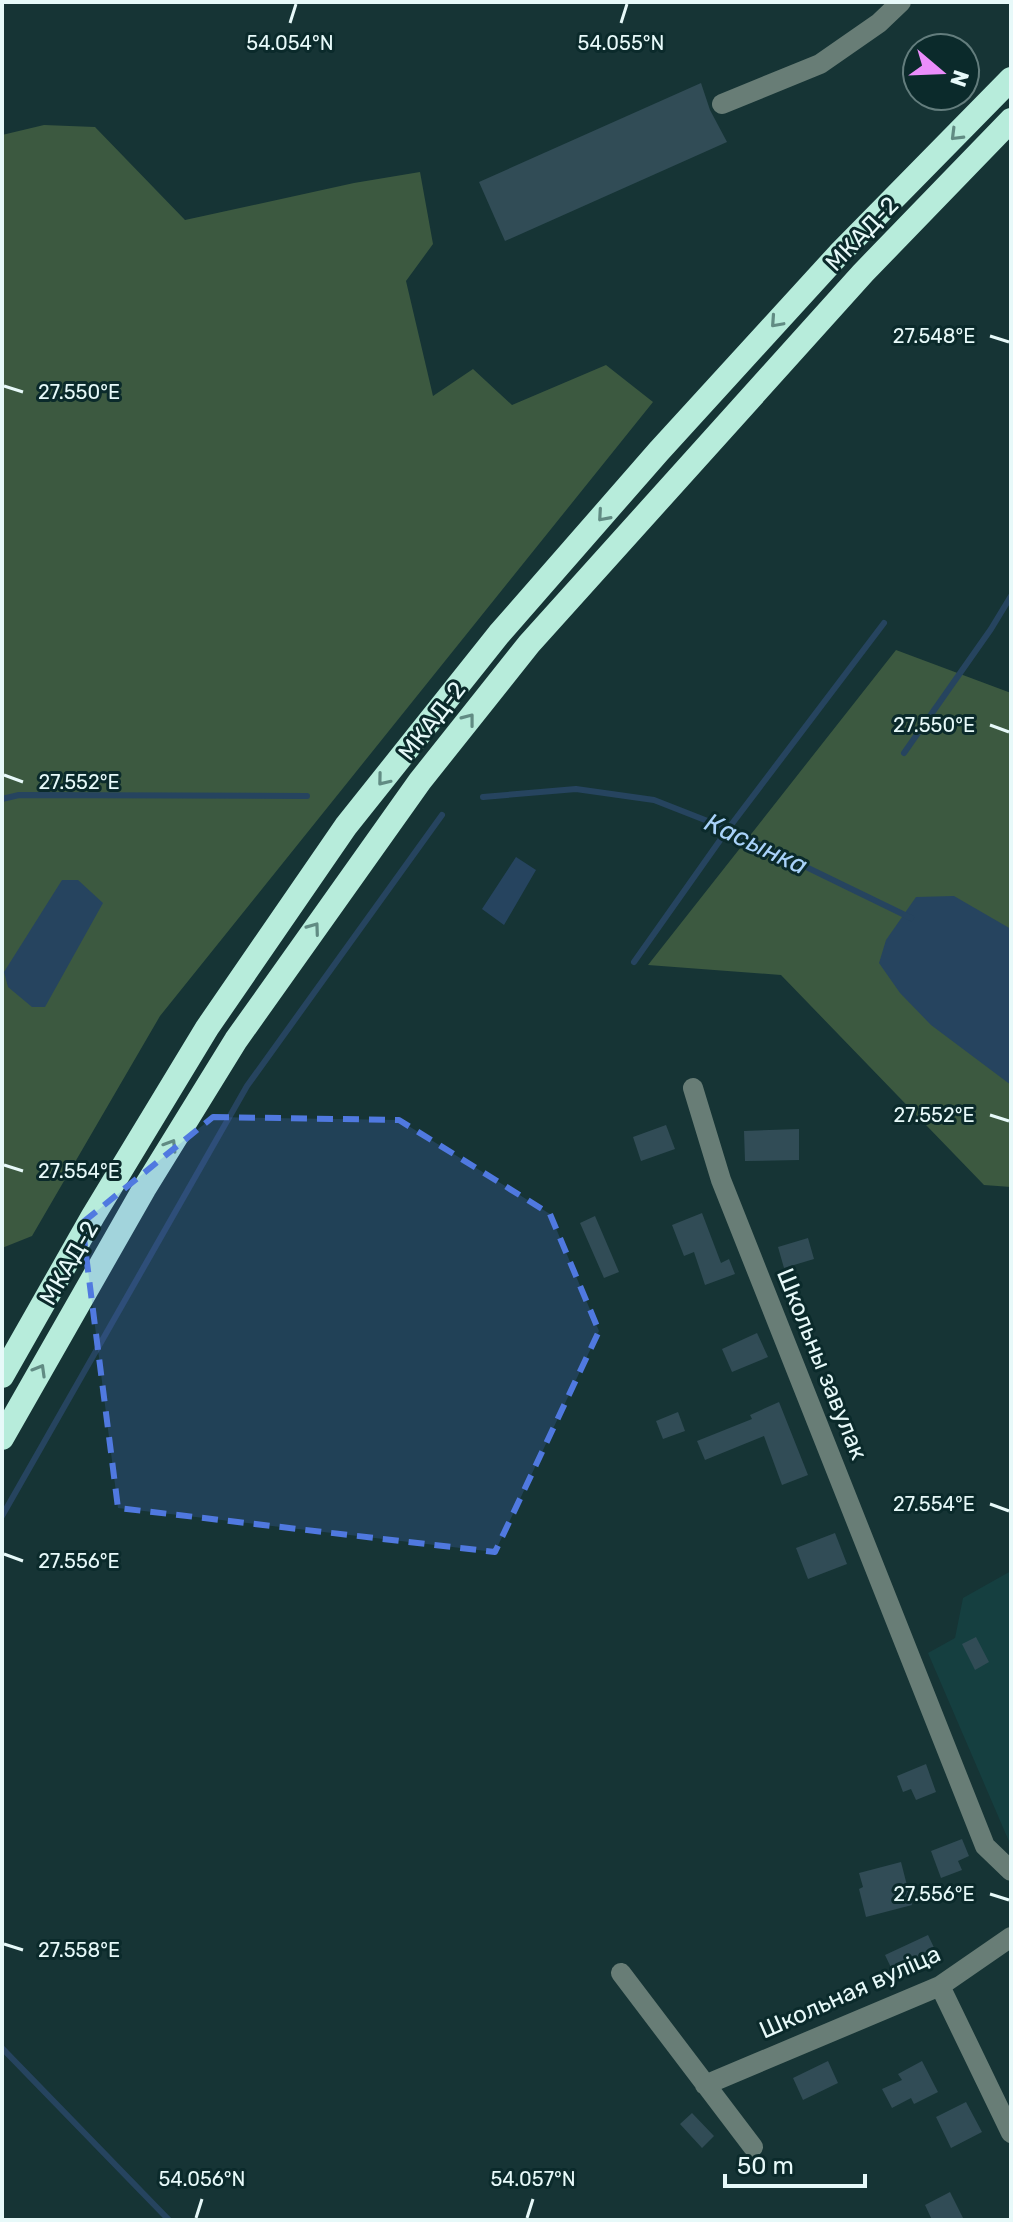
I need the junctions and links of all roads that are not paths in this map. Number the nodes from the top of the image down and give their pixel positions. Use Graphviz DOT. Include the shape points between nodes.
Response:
graph roads {
  1 [pos="901,2"];
  2 [pos="1011,79"];
  3 [pos="722,104"];
  4 [pos="1011,120"];
  5 [pos="693,1088"];
  6 [pos="2,1376"];
  7 [pos="2,1438"];
  8 [pos="1011,1871"];
  9 [pos="1011,1937"];
  10 [pos="621,1973"];
  11 [pos="940,1986"];
  12 [pos="705,2085"];
  13 [pos="1011,2133"];
  14 [pos="753,2147"];
  1 -- 3 [label="street" via="820,64"];
  2 -- 6 [label="highway, one-way" via="839,254 659,451 499,634 346,826 207,1028"];
  7 -- 4 [label="highway, МКАД-2, one-way" via="236,1040 420,781 529,644 863,273"];
  5 -- 8 [label="street, Школьны завулак" via="721,1180 985,1846"];
  9 -- 11 [label="street, Школьная вуліца"];
  10 -- 12 [label="street"];
  11 -- 12 [label="street, Школьная вуліца"];
  11 -- 13 [label="street"];
  12 -- 14 [label="street"];
}
